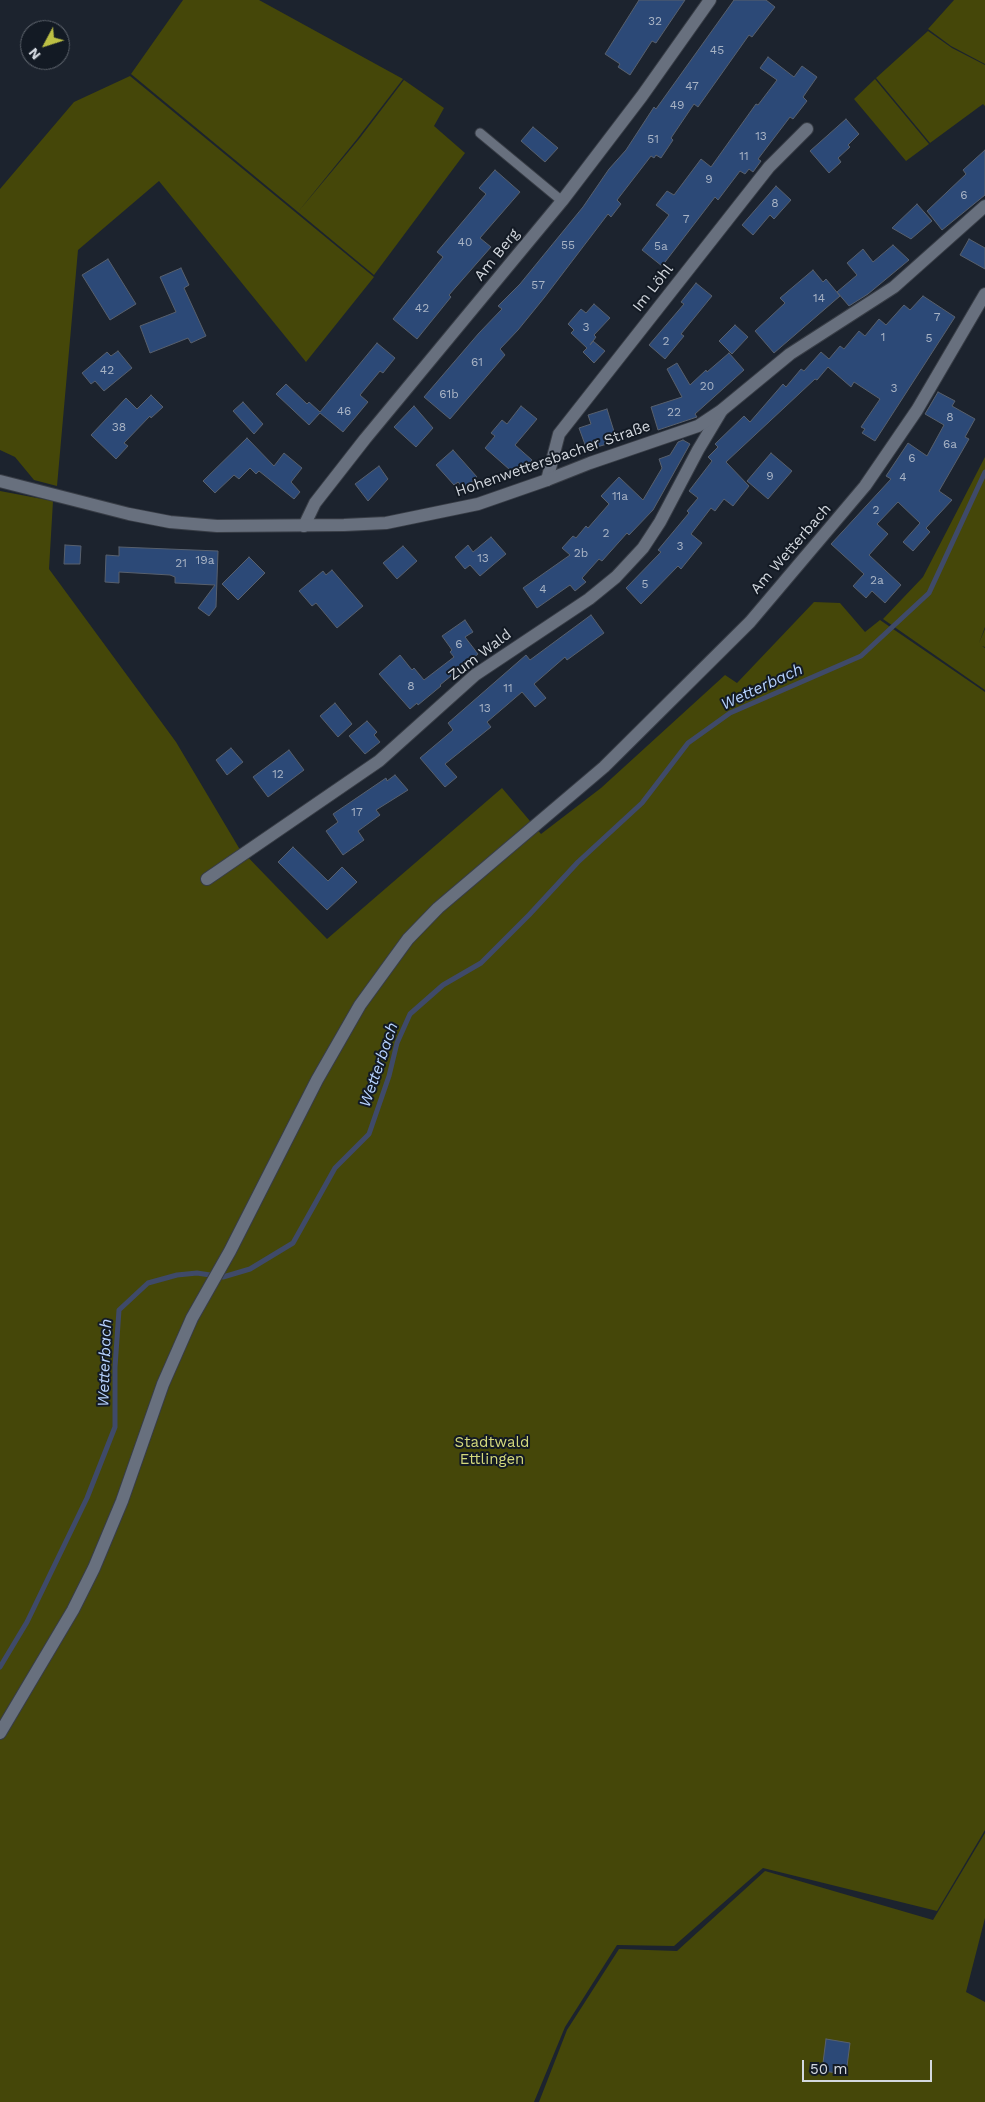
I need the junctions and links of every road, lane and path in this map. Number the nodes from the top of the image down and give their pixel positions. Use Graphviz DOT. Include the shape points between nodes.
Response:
graph roads {
  1 [pos="710,0"];
  2 [pos="807,129"];
  3 [pos="480,133"];
  4 [pos="562,201"];
  5 [pos="985,206"];
  6 [pos="985,294"];
  7 [pos="722,410"];
  8 [pos="547,480"];
  9 [pos="0,481"];
  10 [pos="304,526"];
  11 [pos="207,879"];
  12 [pos="0,1733"];
  1 -- 4 [label="street, Am Berg"];
  2 -- 8 [label="street, Im Löhl" via="769,167 559,434"];
  3 -- 4 [label="lane"];
  4 -- 10 [label="street, Am Berg" via="365,439 315,503"];
  5 -- 7 [label="street, Hohenwettersbacher Straße" via="905,279 790,354"];
  6 -- 12 [label="street, Am Wetterbach" via="917,410 865,486 750,622 577,791 438,908 395,956 360,1005 192,1318 94,1568 73,1610"];
  7 -- 8 [label="street, Hohenwettersbacher Straße" via="698,426"];
  7 -- 11 [label="street, Zum Wald" via="660,522 643,548 616,577 589,599 476,675 380,761"];
  8 -- 10 [label="street, Hohenwettersbacher Straße" via="478,504 417,518"];
  9 -- 10 [label="street, Hohenwettersbacher Straße" via="170,522 217,526"];
}
